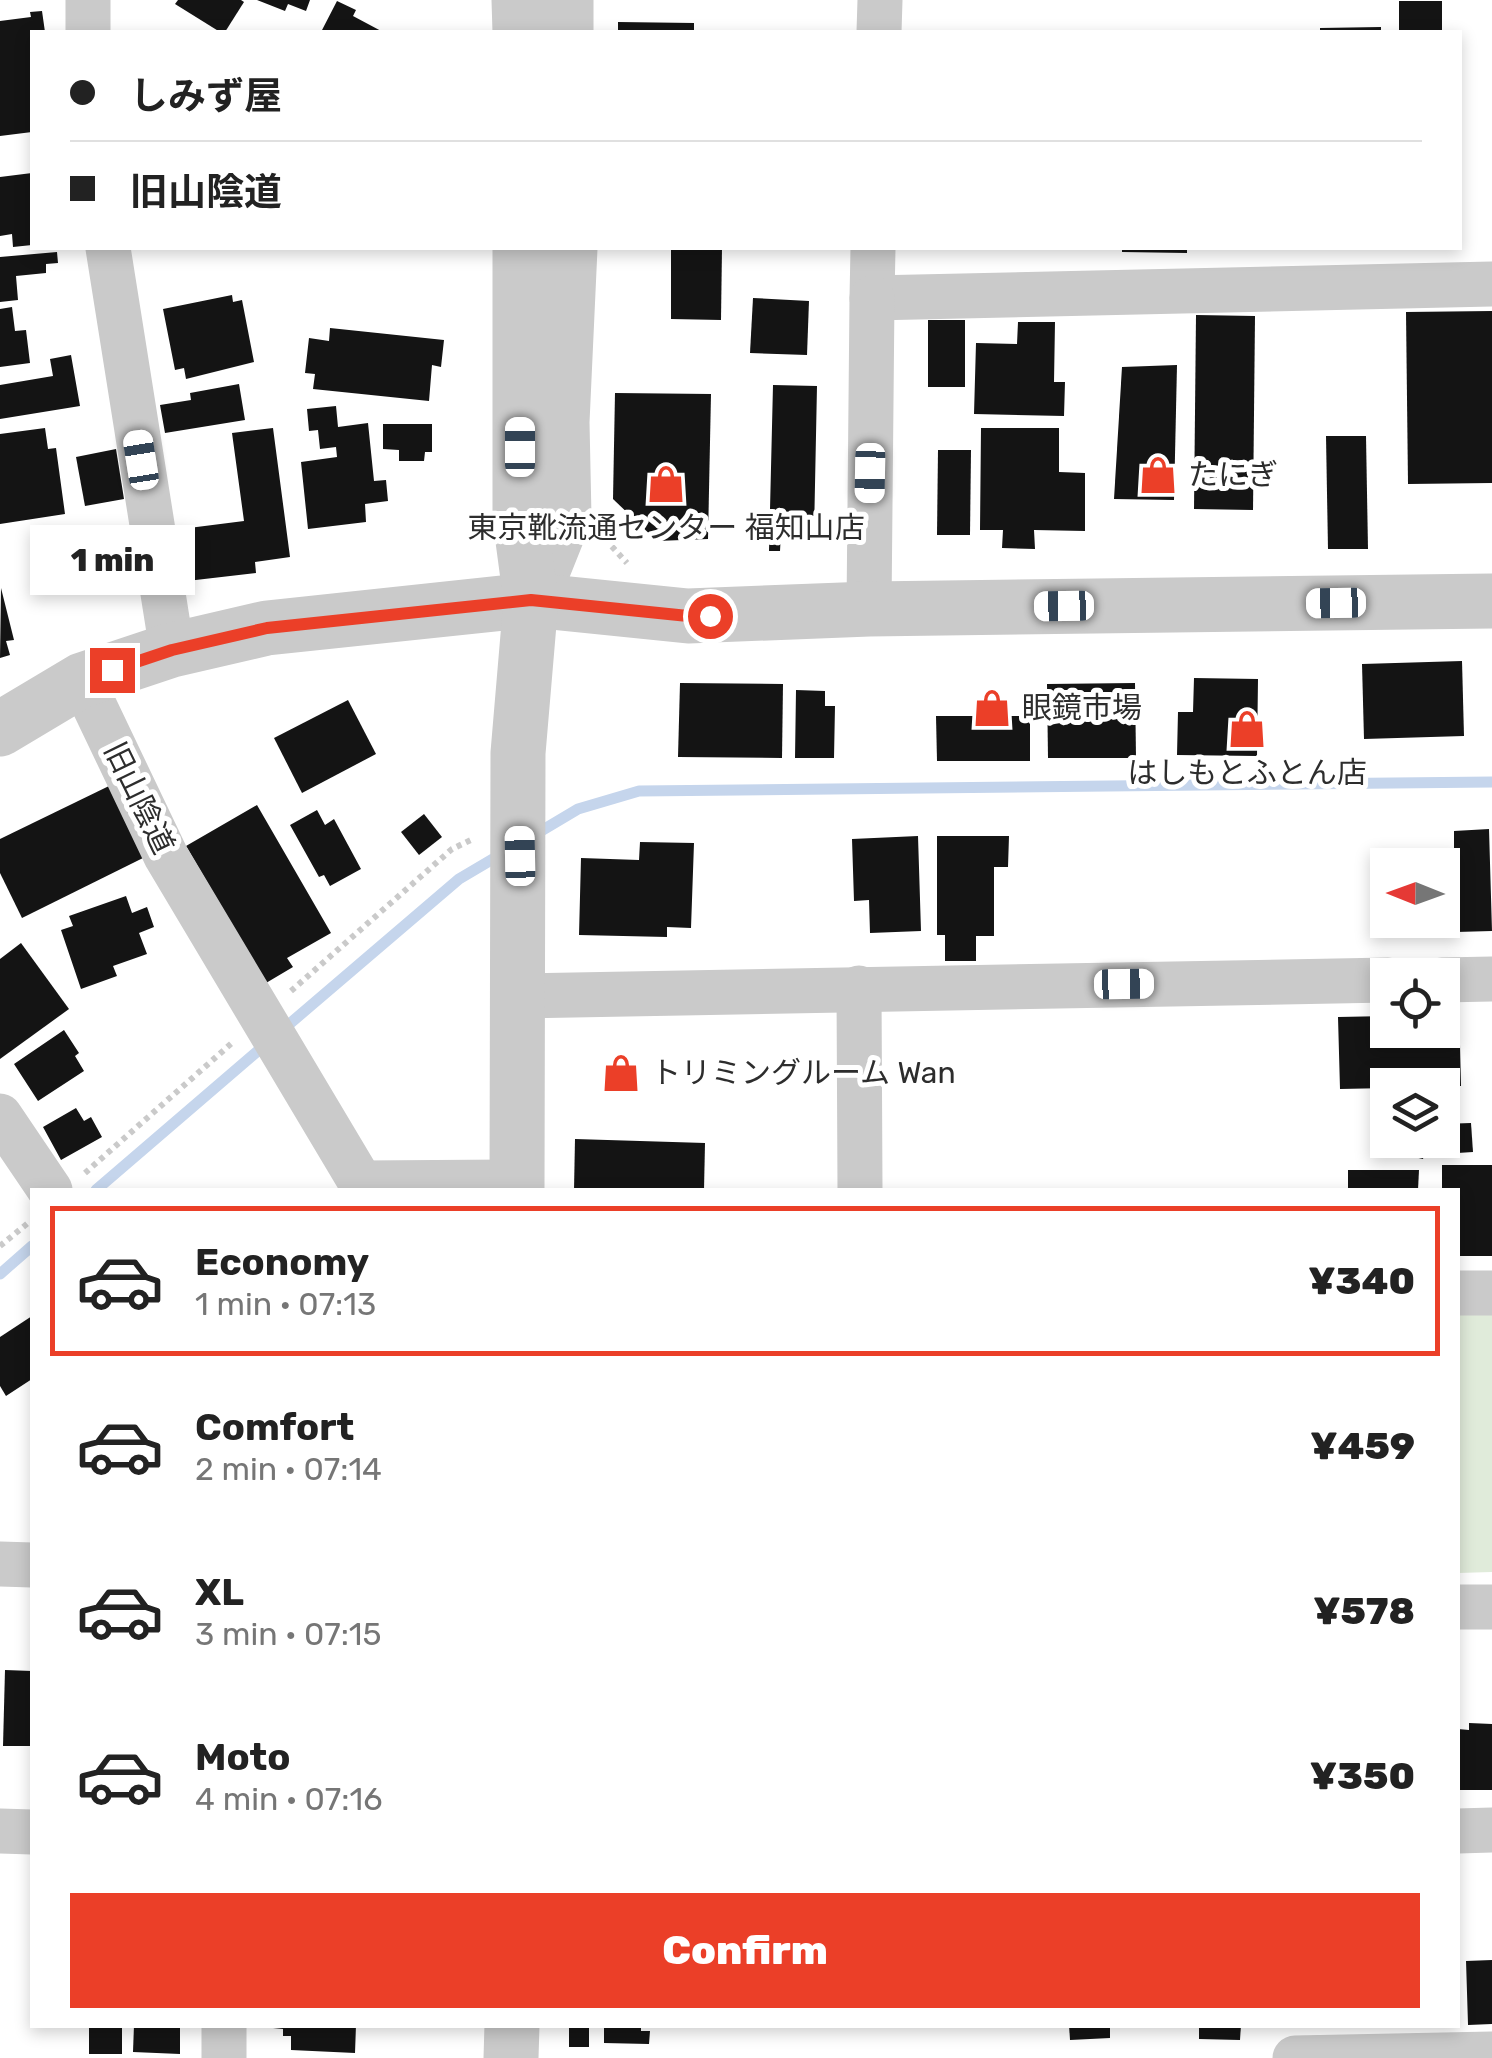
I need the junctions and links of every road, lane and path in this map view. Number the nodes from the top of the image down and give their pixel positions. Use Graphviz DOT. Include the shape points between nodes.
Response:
graph roads {
  1 [pos="88,0"];
  2 [pos="520,0"];
  3 [pos="566,0"];
  4 [pos="880,0"];
  5 [pos="88,30"];
  6 [pos="520,30"];
  7 [pos="566,30"];
  8 [pos="879,30"];
  9 [pos="108,250"];
  10 [pos="520,250"];
  11 [pos="570,250"];
  12 [pos="874,250"];
  13 [pos="1492,284"];
  14 [pos="872,298"];
  15 [pos="594,528"];
  16 [pos="632,567"];
  17 [pos="531,600"];
  18 [pos="1492,601"];
  19 [pos="869,609"];
  20 [pos="172,650"];
  21 [pos="82,680"];
  22 [pos="0,729"];
  23 [pos="498,847"];
  24 [pos="1492,979"];
  25 [pos="1370,980"];
  26 [pos="1460,980"];
  27 [pos="860,988"];
  28 [pos="519,996"];
  29 [pos="262,1017"];
  30 [pos="0,1116"];
  31 [pos="65,1184"];
  32 [pos="517,1186"];
  33 [pos="860,1188"];
  34 [pos="30,1220"];
  35 [pos="0,1246"];
  36 [pos="1492,1292"];
  37 [pos="1460,1293"];
  38 [pos="0,1564"];
  39 [pos="30,1565"];
  40 [pos="1460,1607"];
  41 [pos="1492,1607"];
  42 [pos="1460,1830"];
  43 [pos="1492,1830"];
  44 [pos="0,1832"];
  45 [pos="30,1832"];
  46 [pos="224,2028"];
  47 [pos="512,2028"];
  48 [pos="1492,2054"];
  49 [pos="224,2058"];
  50 [pos="511,2058"];
  51 [pos="1295,2058"];
  1 -- 5 [label="street"];
  2 -- 6 [label="street"];
  3 -- 7 [label="street"];
  4 -- 8 [label="street"];
  9 -- 20 [label="street"];
  10 -- 17 [label="street" via="520,518"];
  11 -- 17 [label="street" via="564,517"];
  12 -- 14 [label="street"];
  13 -- 14 [label="street"];
  14 -- 19 [label="street"];
  15 -- 16 [label="path"];
  17 -- 19 [label="street" via="688,616"];
  17 -- 20 [label="street" via="267,628"];
  17 -- 23 [label="street" via="518,753"];
  18 -- 19 [label="street"];
  20 -- 21 [label="street"];
  21 -- 22 [label="street"];
  21 -- 29 [label="street, 旧山陰道" via="166,856"];
  23 -- 28 [label="street"];
  23 -- 29 [label="path" via="452,849"];
  24 -- 26 [label="street"];
  25 -- 27 [label="street"];
  27 -- 28 [label="street"];
  27 -- 33 [label="street"];
  28 -- 32 [label="street"];
  29 -- 31 [label="path"];
  29 -- 32 [label="street, 旧山陰道" via="361,1183"];
  30 -- 31 [label="street"];
  34 -- 35 [label="path"];
  36 -- 37 [label="street"];
  38 -- 39 [label="street"];
  40 -- 41 [label="street"];
  42 -- 43 [label="street"];
  44 -- 45 [label="street"];
  46 -- 49 [label="street"];
  47 -- 50 [label="street"];
  48 -- 51 [label="street"];
}
